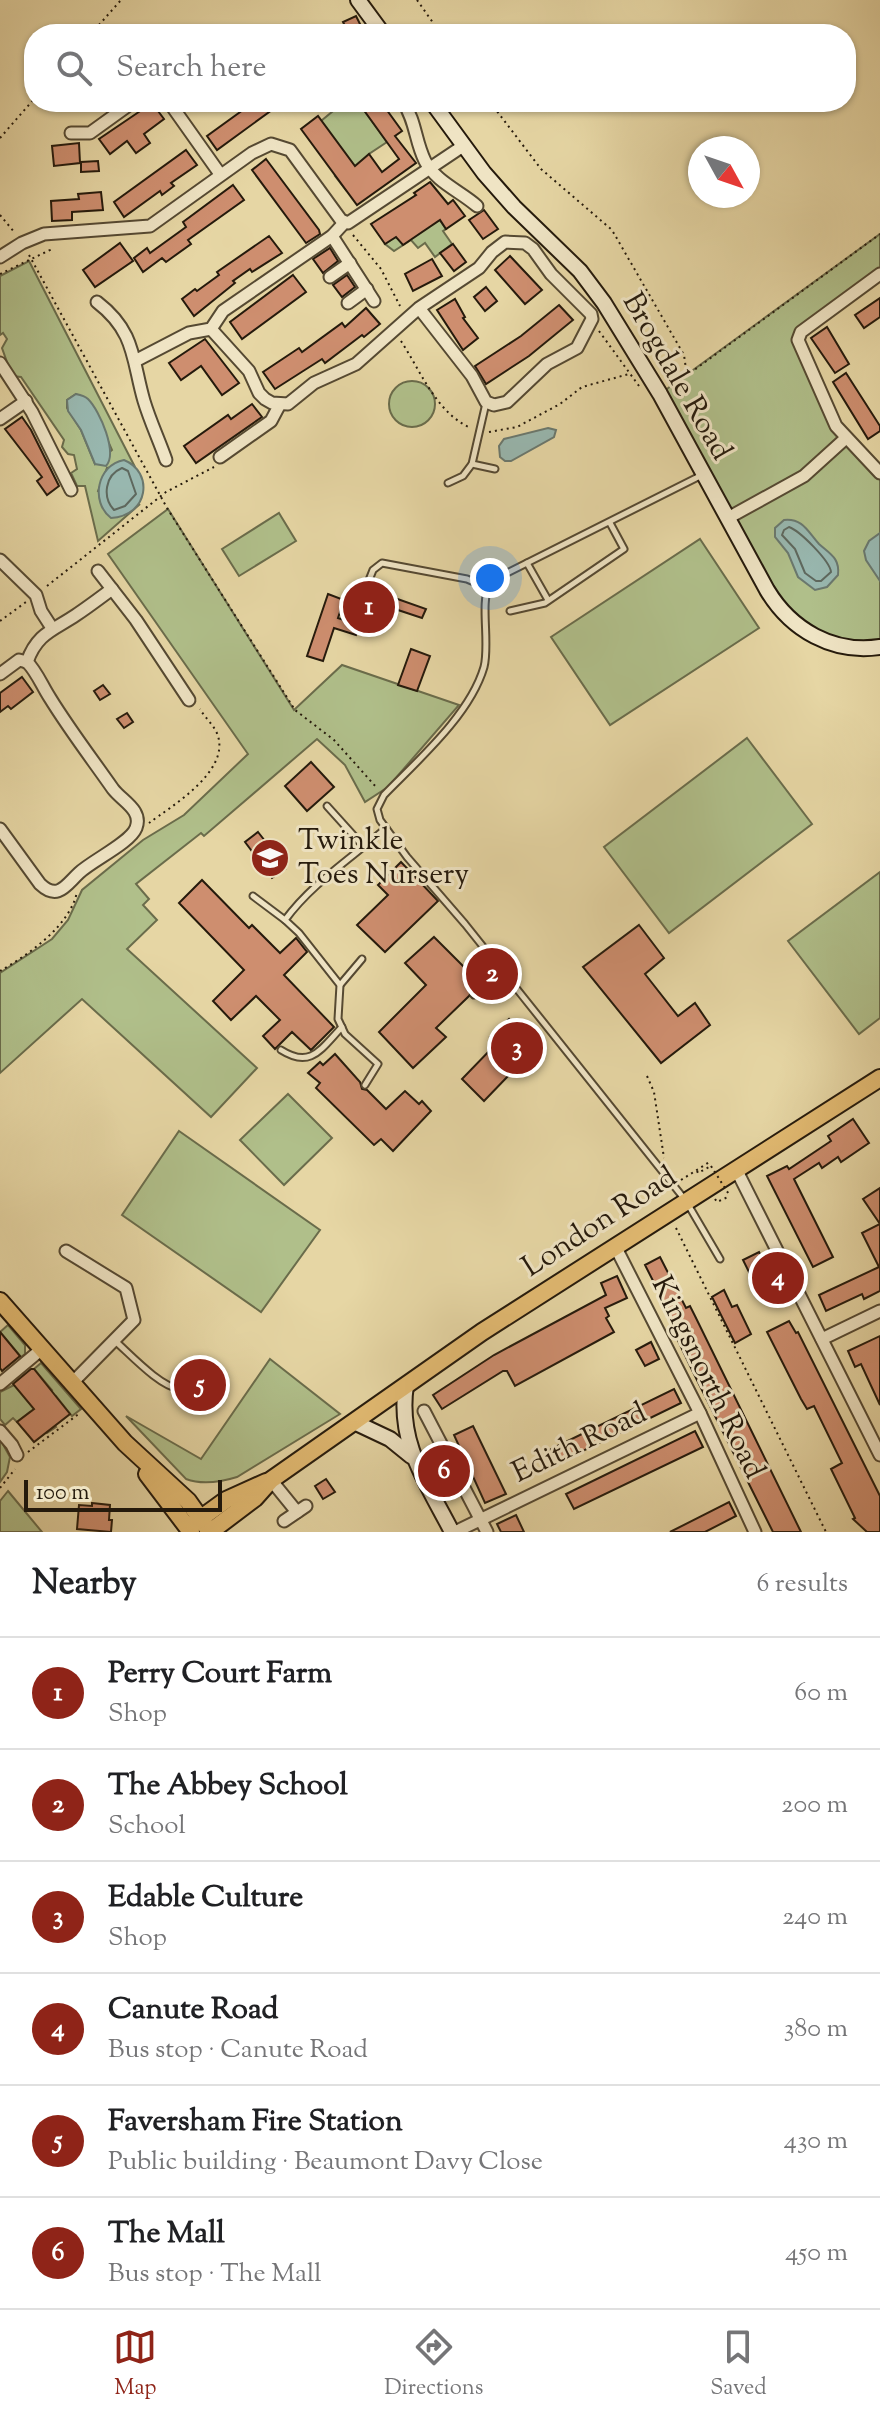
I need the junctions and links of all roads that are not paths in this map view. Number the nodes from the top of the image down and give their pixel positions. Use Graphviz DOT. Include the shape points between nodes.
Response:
graph roads {
  1 [pos="358,0"];
  2 [pos="376,24"];
  3 [pos="119,112"];
  4 [pos="176,112"];
  5 [pos="409,112"];
  6 [pos="439,112"];
  7 [pos="71,133"];
  8 [pos="463,146"];
  9 [pos="430,169"];
  10 [pos="220,174"];
  11 [pos="477,206"];
  12 [pos="345,223"];
  13 [pos="332,236"];
  14 [pos="0,257"];
  15 [pos="350,263"];
  16 [pos="880,274"];
  17 [pos="330,277"];
  18 [pos="367,289"];
  19 [pos="374,301"];
  20 [pos="97,302"];
  21 [pos="348,303"];
  22 [pos="419,308"];
  23 [pos="211,329"];
  24 [pos="137,360"];
  25 [pos="0,363"];
  26 [pos="26,401"];
  27 [pos="486,402"];
  28 [pos="280,404"];
  29 [pos="0,419"];
  30 [pos="846,438"];
  31 [pos="220,457"];
  32 [pos="166,460"];
  33 [pos="472,464"];
  34 [pos="495,469"];
  35 [pos="880,473"];
  36 [pos="703,475"];
  37 [pos="448,483"];
  38 [pos="71,490"];
  39 [pos="728,518"];
  40 [pos="610,523"];
  41 [pos="0,560"];
  42 [pos="527,563"];
  43 [pos="98,571"];
  44 [pos="488,588"];
  45 [pos="112,589"];
  46 [pos="548,600"];
  47 [pos="510,611"];
  48 [pos="356,613"];
  49 [pos="52,628"];
  50 [pos="880,647"];
  51 [pos="27,662"];
  52 [pos="0,674"];
  53 [pos="194,704"];
  54 [pos="327,806"];
  55 [pos="386,828"];
  56 [pos="0,829"];
  57 [pos="364,847"];
  58 [pos="253,896"];
  59 [pos="285,920"];
  60 [pos="362,959"];
  61 [pos="499,967"];
  62 [pos="340,985"];
  63 [pos="474,995"];
  64 [pos="342,1027"];
  65 [pos="281,1050"];
  66 [pos="880,1078"];
  67 [pos="365,1085"];
  68 [pos="736,1169"];
  69 [pos="686,1201"];
  70 [pos="615,1246"];
  71 [pos="66,1251"];
  72 [pos="720,1259"];
  73 [pos="0,1301"];
  74 [pos="880,1311"];
  75 [pos="822,1339"];
  76 [pos="114,1340"];
  77 [pos="43,1348"];
  78 [pos="73,1382"];
  79 [pos="211,1383"];
  80 [pos="0,1384"];
  81 [pos="406,1385"];
  82 [pos="424,1411"];
  83 [pos="700,1413"];
  84 [pos="354,1422"];
  85 [pos="0,1431"];
  86 [pos="17,1455"];
  87 [pos="880,1455"];
  88 [pos="412,1457"];
  89 [pos="271,1480"];
  90 [pos="480,1518"];
  91 [pos="284,1521"];
  92 [pos="197,1529"];
  93 [pos="749,1530"];
  94 [pos="454,1532"];
  95 [pos="487,1532"];
  1 -- 2 [label="street"];
  3 -- 7 [label="street" via="90,133"];
  4 -- 10 [label="street"];
  5 -- 9 [label="street"];
  6 -- 8 [label="street, Brogdale Road"];
  8 -- 9 [label="street"];
  8 -- 36 [label="street, Brogdale Road" via="514,207 588,280 652,379"];
  9 -- 11 [label="street"];
  9 -- 12 [label="street"];
  10 -- 12 [label="street" via="265,145 280,145 293,154"];
  10 -- 14 [label="street" via="150,226 34,237"];
  12 -- 13 [label="street"];
  13 -- 15 [label="street"];
  13 -- 23 [label="street" via="223,311"];
  15 -- 17 [label="street"];
  15 -- 18 [label="street"];
  16 -- 30 [label="street" via="801,332 798,340"];
  18 -- 19 [label="street"];
  18 -- 21 [label="street"];
  20 -- 24 [label="street" via="131,342"];
  22 -- 27 [label="street"];
  22 -- 27 [label="street" via="511,241 533,249 591,314 577,348 547,364 507,402"];
  22 -- 28 [label="street" via="356,364"];
  23 -- 24 [label="street" via="189,333"];
  23 -- 28 [label="street" via="249,371 259,393"];
  24 -- 32 [label="street" via="144,401"];
  25 -- 26 [label="street"];
  26 -- 29 [label="street"];
  26 -- 38 [label="street"];
  27 -- 33 [label="lane"];
  28 -- 31 [label="street" via="271,421"];
  30 -- 35 [label="street"];
  30 -- 39 [label="street" via="804,476"];
  33 -- 34 [label="lane"];
  33 -- 37 [label="lane"];
  36 -- 39 [label="street, Brogdale Road"];
  36 -- 40 [label="lane"];
  39 -- 50 [label="street, Brogdale Road" via="789,620 839,646"];
  40 -- 42 [label="lane"];
  40 -- 46 [label="lane" via="624,549"];
  41 -- 49 [label="street" via="36,595"];
  42 -- 44 [label="lane"];
  42 -- 46 [label="lane"];
  43 -- 45 [label="street"];
  44 -- 48 [label="lane" via="382,563 373,570"];
  44 -- 55 [label="lane" via="488,646 478,685 384,795 377,809"];
  45 -- 49 [label="street"];
  45 -- 53 [label="street"];
  46 -- 47 [label="lane"];
  49 -- 51 [label="street"];
  51 -- 52 [label="street" via="19,660"];
  51 -- 56 [label="street" via="117,794 134,809 137,827 60,892 46,890"];
  54 -- 57 [label="lane"];
  55 -- 57 [label="lane"];
  55 -- 61 [label="lane"];
  57 -- 59 [label="lane" via="296,904"];
  58 -- 59 [label="lane"];
  59 -- 62 [label="lane"];
  60 -- 62 [label="lane"];
  61 -- 63 [label="lane"];
  61 -- 69 [label="lane"];
  62 -- 64 [label="lane"];
  64 -- 65 [label="lane" via="309,1058 296,1059"];
  64 -- 67 [label="lane" via="378,1064"];
  66 -- 68 [label="main road, London Road"];
  68 -- 69 [label="main road, London Road"];
  68 -- 75 [label="street"];
  69 -- 70 [label="main road, London Road"];
  69 -- 72 [label="lane"];
  70 -- 81 [label="main road, London Road"];
  70 -- 83 [label="street, Kingsnorth Road"];
  71 -- 76 [label="street" via="126,1288 134,1320"];
  73 -- 77 [label="main road"];
  74 -- 75 [label="street"];
  75 -- 87 [label="street"];
  76 -- 78 [label="street"];
  76 -- 79 [label="lane" via="175,1389"];
  77 -- 78 [label="main road"];
  77 -- 80 [label="street"];
  78 -- 92 [label="main road"];
  81 -- 84 [label="main road, London Road"];
  81 -- 88 [label="street" via="403,1402"];
  82 -- 90 [label="street"];
  83 -- 90 [label="street, Edith Road"];
  83 -- 93 [label="street, Kingsnorth Road"];
  84 -- 88 [label="street" via="390,1439"];
  84 -- 89 [label="main road, London Road"];
  85 -- 86 [label="street"];
  88 -- 94 [label="street"];
  89 -- 91 [label="street" via="301,1509"];
  89 -- 92 [label="main road, London Road" via="255,1498"];
  90 -- 94 [label="street, Edith Road"];
  90 -- 95 [label="street"];
}
